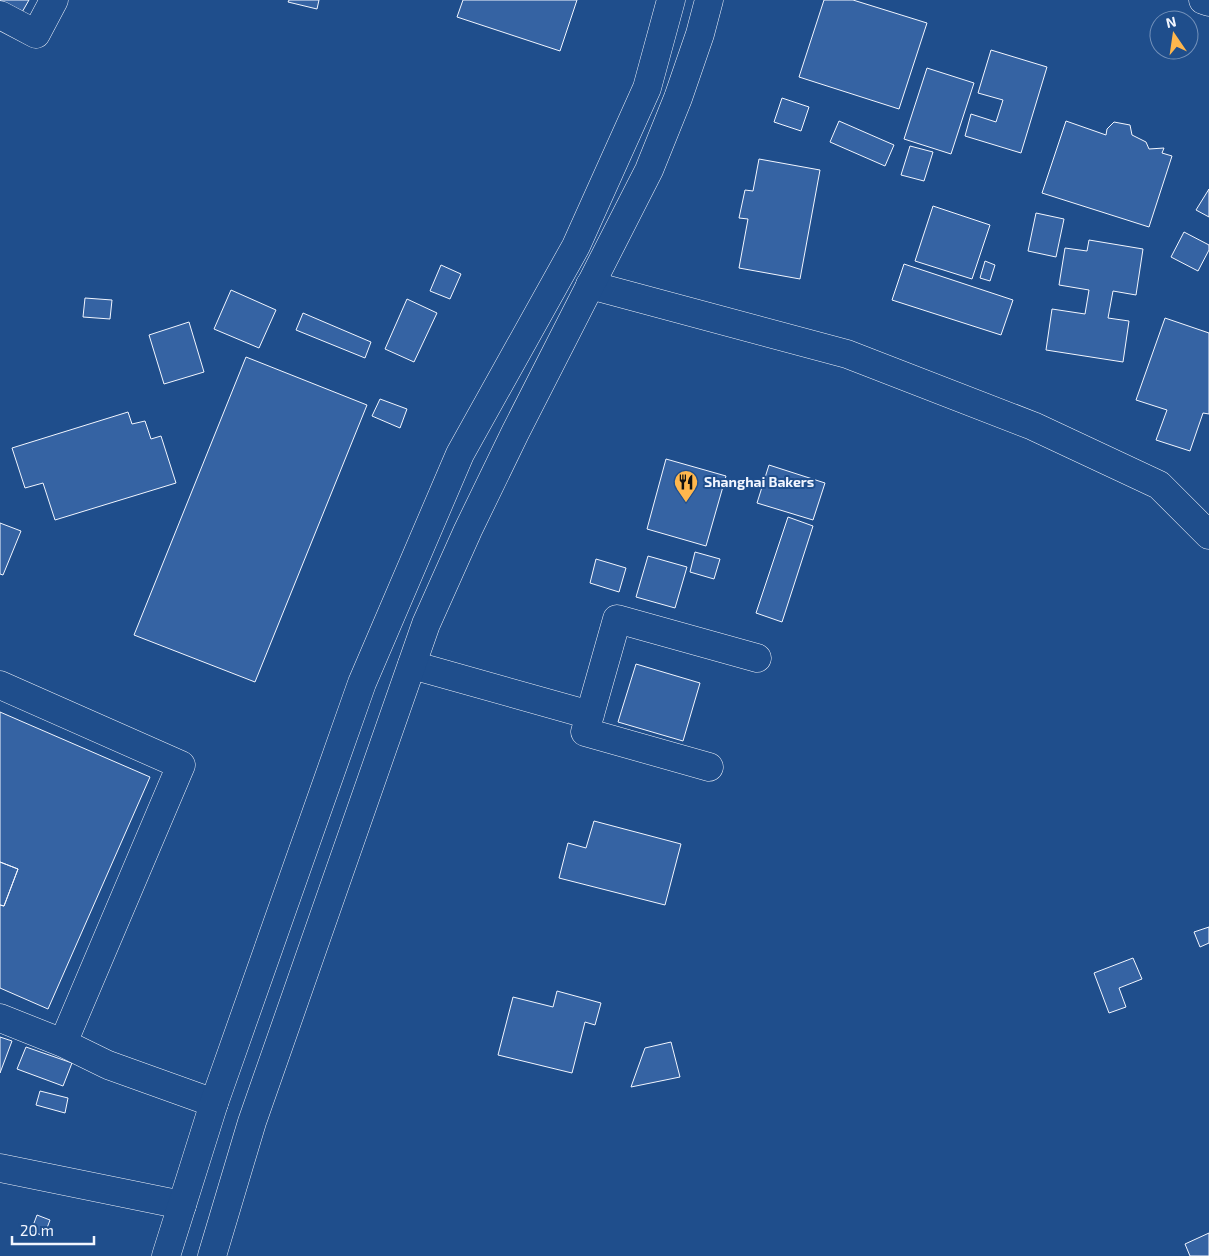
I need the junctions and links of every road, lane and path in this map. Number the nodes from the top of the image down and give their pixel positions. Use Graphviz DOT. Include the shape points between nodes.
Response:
graph roads {
  1 [pos="54,0"];
  2 [pos="672,0"];
  3 [pos="709,0"];
  4 [pos="1203,0"];
  5 [pos="1209,2"];
  6 [pos="0,15"];
  7 [pos="590,285"];
  8 [pos="1209,535"];
  9 [pos="757,658"];
  10 [pos="412,665"];
  11 [pos="0,685"];
  12 [pos="590,715"];
  13 [pos="709,766"];
  14 [pos="0,1018"];
  15 [pos="63,1043"];
  16 [pos="214,1104"];
  17 [pos="0,1168"];
  18 [pos="182,1205"];
  19 [pos="166,1256"];
  20 [pos="212,1256"];
  1 -- 6 [label="main road" via="36,34"];
  2 -- 16 [label="main road" via="647,88 580,237 460,454 362,683"];
  3 -- 7 [label="main road" via="678,98 649,170"];
  4 -- 5 [label="main road"];
  7 -- 8 [label="main road" via="847,354 1033,426 1158,485"];
  7 -- 10 [label="main road" via="468,530 426,624"];
  9 -- 12 [label="main road" via="618,620"];
  10 -- 12 [label="main road"];
  10 -- 20 [label="main road" via="252,1122"];
  11 -- 15 [label="main road" via="182,765"];
  12 -- 13 [label="main road" via="585,732"];
  14 -- 15 [label="main road"];
  15 -- 16 [label="main road" via="108,1065"];
  16 -- 18 [label="main road"];
  17 -- 18 [label="main road"];
  18 -- 19 [label="main road"];
}
